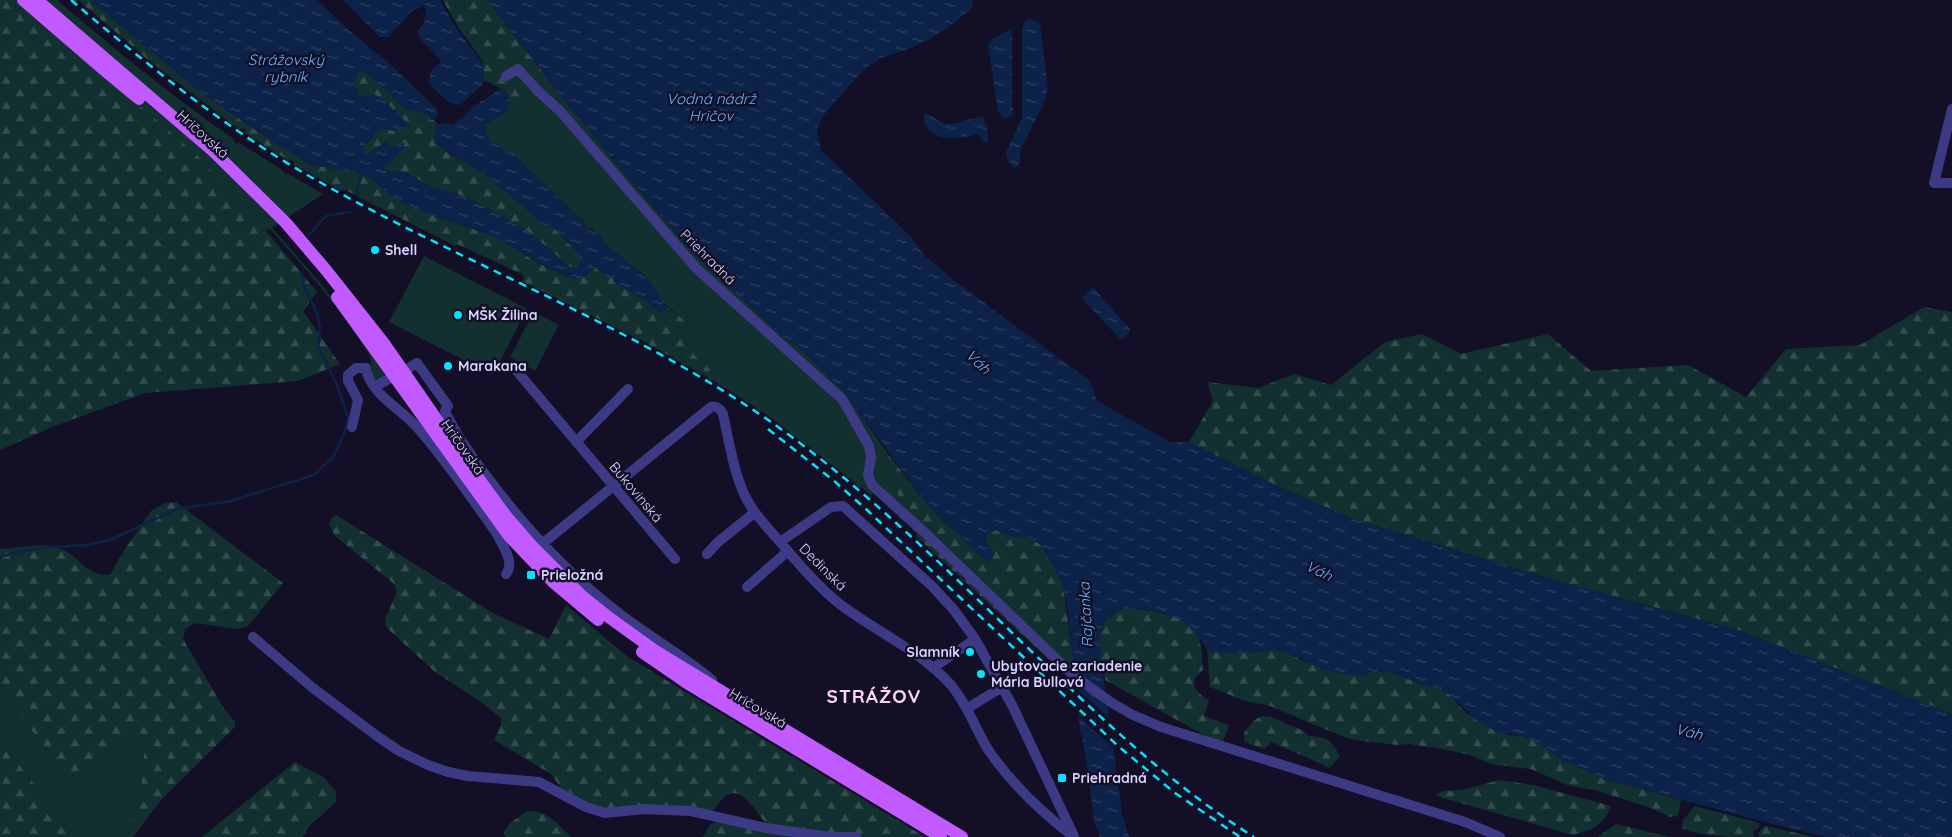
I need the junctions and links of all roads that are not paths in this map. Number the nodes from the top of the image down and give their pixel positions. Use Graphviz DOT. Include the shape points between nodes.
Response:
graph roads {
  1 [pos="23,0"];
  2 [pos="36,0"];
  3 [pos="506,76"];
  4 [pos="1952,109"];
  5 [pos="1952,183"];
  6 [pos="516,370"];
  7 [pos="398,373"];
  8 [pos="375,387"];
  9 [pos="628,389"];
  10 [pos="441,415"];
  11 [pos="352,427"];
  12 [pos="576,442"];
  13 [pos="613,486"];
  14 [pos="754,513"];
  15 [pos="780,542"];
  16 [pos="542,544"];
  17 [pos="788,551"];
  18 [pos="707,554"];
  19 [pos="675,559"];
  20 [pos="506,574"];
  21 [pos="747,588"];
  22 [pos="253,637"];
  23 [pos="975,639"];
  24 [pos="933,668"];
  25 [pos="1002,687"];
  26 [pos="728,694"];
  27 [pos="968,708"];
  28 [pos="856,837"];
  29 [pos="941,837"];
  30 [pos="962,837"];
  31 [pos="1058,837"];
  32 [pos="1074,837"];
  33 [pos="1500,837"];
  1 -- 7 [label="main road, Hričovská" via="186,139 256,204 320,275"];
  2 -- 7 [label="main road, Hričovská" via="198,138 286,223 326,270"];
  3 -- 33 [label="street, Priehradná" via="518,69 560,111 697,269 842,399 870,448 868,478 872,485 1073,675 1112,703 1161,727 1465,822"];
  4 -- 5 [label="street" via="1934,183"];
  6 -- 12 [label="street, Bukovinská"];
  7 -- 8 [label="street"];
  7 -- 10 [label="main road, Hričovská"];
  7 -- 10 [label="street, Hričovská" via="418,363 448,406"];
  7 -- 29 [label="main road, Hričovská" via="509,536 544,574 577,603 687,683"];
  8 -- 11 [label="street" via="366,368 356,368 348,375 358,400"];
  8 -- 20 [label="street" via="380,396 406,416 427,439 497,535 509,561"];
  9 -- 12 [label="street"];
  10 -- 16 [label="street, Hričovská" via="451,424 522,523"];
  10 -- 26 [label="main road, Hričovská" via="460,453 506,516 561,576 632,635"];
  12 -- 13 [label="street, Bukovinská"];
  13 -- 14 [label="street, Dedinská" via="715,406 723,414 737,474"];
  13 -- 16 [label="street"];
  13 -- 19 [label="street, Bukovinská"];
  14 -- 15 [label="street, Dedinská"];
  14 -- 18 [label="street"];
  15 -- 17 [label="street, Dedinská"];
  15 -- 23 [label="street" via="830,507 845,506 932,586"];
  16 -- 26 [label="street, Hričovská" via="601,600 694,665"];
  17 -- 21 [label="street"];
  17 -- 24 [label="street, Dedinská" via="841,605"];
  22 -- 28 [label="street" via="377,736 399,751 435,768 468,776 539,782 586,807 605,813 644,809 691,810 766,828 830,837"];
  23 -- 24 [label="street"];
  23 -- 25 [label="street"];
  24 -- 27 [label="street, Dedinská"];
  25 -- 27 [label="street"];
  25 -- 32 [label="street"];
  26 -- 30 [label="main road, Hričovská"];
  27 -- 32 [label="street, Dedinská" via="979,734 1009,776 1056,824"];
  31 -- 32 [label="street"];
}
